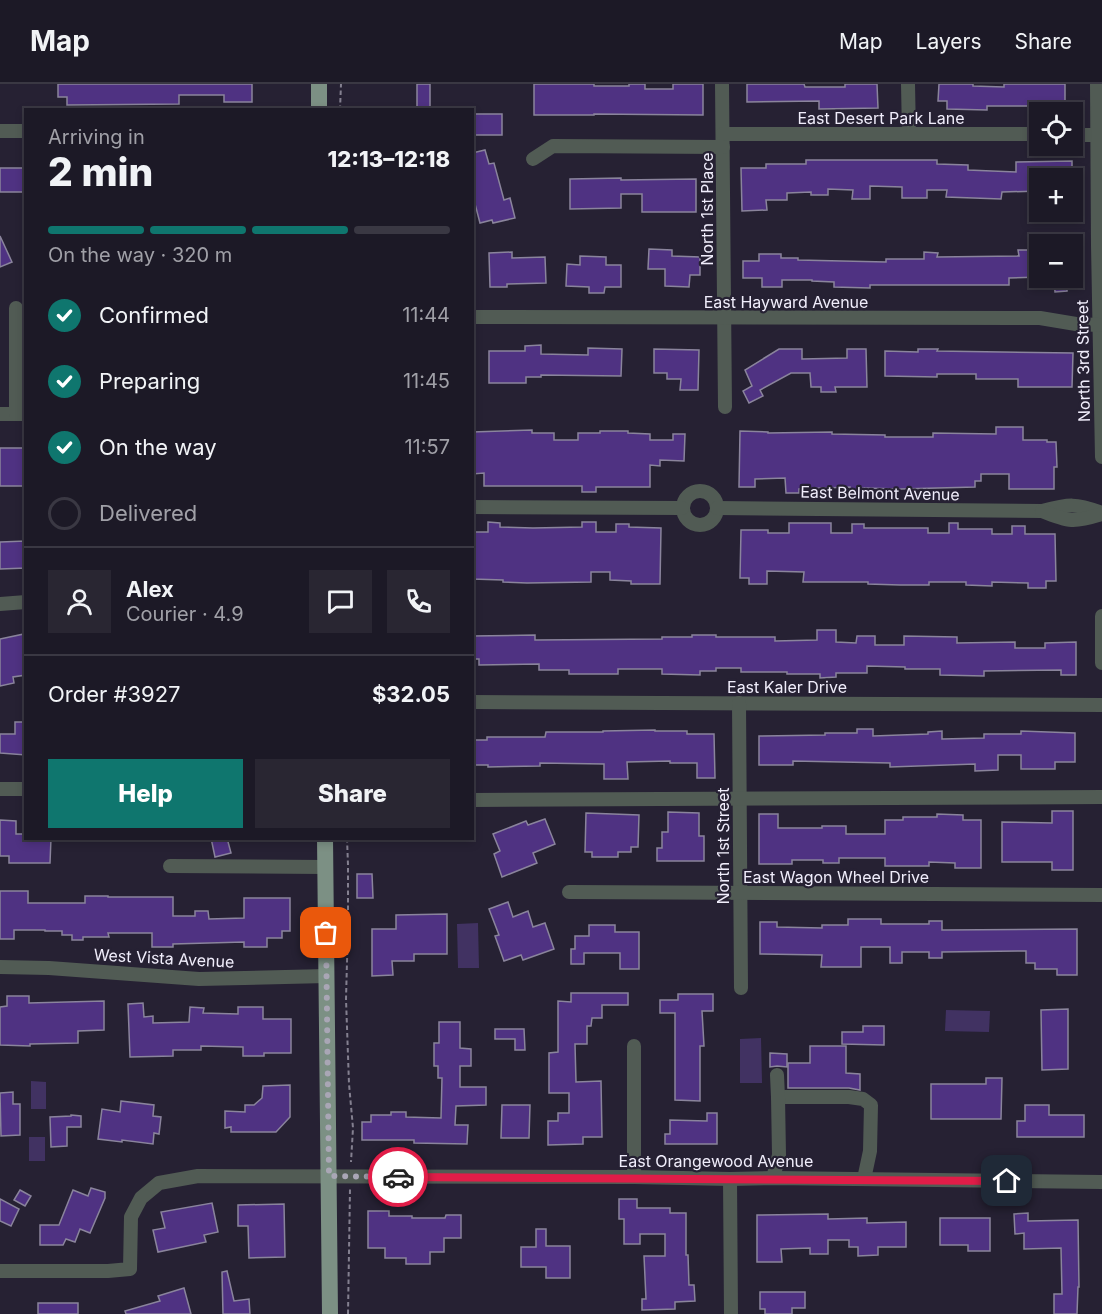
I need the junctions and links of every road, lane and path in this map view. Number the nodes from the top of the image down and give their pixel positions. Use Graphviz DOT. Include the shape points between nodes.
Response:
graph roads {
  1 [pos="319,84"];
  2 [pos="340,84"];
  3 [pos="722,84"];
  4 [pos="908,84"];
  5 [pos="1098,84"];
  6 [pos="319,108"];
  7 [pos="340,108"];
  8 [pos="0,131"];
  9 [pos="24,131"];
  10 [pos="909,134"];
  11 [pos="1029,134"];
  12 [pos="1083,135"];
  13 [pos="1100,135"];
  14 [pos="723,140"];
  15 [pos="532,159"];
  16 [pos="16,308"];
  17 [pos="474,317"];
  18 [pos="724,318"];
  19 [pos="1100,333"];
  20 [pos="725,406"];
  21 [pos="0,414"];
  22 [pos="21,414"];
  23 [pos="1102,457"];
  24 [pos="474,507"];
  25 [pos="682,508"];
  26 [pos="717,508"];
  27 [pos="1102,514"];
  28 [pos="24,603"];
  29 [pos="0,604"];
  30 [pos="1102,616"];
  31 [pos="1102,663"];
  32 [pos="474,702"];
  33 [pos="739,703"];
  34 [pos="1102,705"];
  35 [pos="0,789"];
  36 [pos="24,789"];
  37 [pos="1102,797"];
  38 [pos="739,799"];
  39 [pos="474,800"];
  40 [pos="325,840"];
  41 [pos="346,840"];
  42 [pos="170,866"];
  43 [pos="325,867"];
  44 [pos="569,892"];
  45 [pos="740,893"];
  46 [pos="1102,895"];
  47 [pos="0,967"];
  48 [pos="327,976"];
  49 [pos="741,988"];
  50 [pos="634,1046"];
  51 [pos="777,1075"];
  52 [pos="778,1096"];
  53 [pos="329,1176"];
  54 [pos="351,1176"];
  55 [pos="634,1177"];
  56 [pos="773,1178"];
  57 [pos="730,1179"];
  58 [pos="864,1179"];
  59 [pos="1102,1182"];
  60 [pos="0,1271"];
  61 [pos="330,1314"];
  62 [pos="348,1314"];
  63 [pos="731,1314"];
  1 -- 6 [label="main road"];
  2 -- 7 [label="path"];
  3 -- 14 [label="street, North 1st Place"];
  4 -- 10 [label="street"];
  5 -- 13 [label="street, North 3rd Street"];
  8 -- 9 [label="street"];
  10 -- 11 [label="street, East Desert Park Lane"];
  10 -- 14 [label="street, East Desert Park Lane"];
  12 -- 13 [label="street"];
  13 -- 19 [label="street, North 3rd Street"];
  14 -- 15 [label="street, East Desert Park Lane" via="553,146"];
  14 -- 18 [label="street, North 1st Place"];
  16 -- 22 [label="street"];
  17 -- 18 [label="street, East Hayward Avenue"];
  18 -- 19 [label="street, East Hayward Avenue" via="1040,318"];
  18 -- 20 [label="street, North 1st Place"];
  19 -- 23 [label="street, North 3rd Street"];
  21 -- 22 [label="street"];
  24 -- 25 [label="street"];
  25 -- 26 [label="street" via="693,524 702,525 712,521"];
  25 -- 26 [label="street" via="685,498 703,490 712,494"];
  26 -- 27 [label="street, East Belmont Avenue" via="1042,511 1065,505 1084,506"];
  28 -- 29 [label="street"];
  30 -- 31 [label="street"];
  32 -- 33 [label="street, East Kaler Drive"];
  33 -- 34 [label="street, East Kaler Drive"];
  33 -- 38 [label="street, North 1st Street"];
  35 -- 36 [label="street"];
  37 -- 38 [label="street"];
  38 -- 39 [label="street"];
  38 -- 45 [label="street, North 1st Street"];
  40 -- 43 [label="main road"];
  41 -- 54 [label="path"];
  42 -- 43 [label="street"];
  43 -- 48 [label="main road"];
  44 -- 45 [label="street, East Wagon Wheel Drive"];
  45 -- 46 [label="street, East Wagon Wheel Drive"];
  45 -- 49 [label="street, North 1st Street"];
  47 -- 48 [label="street, West Vista Avenue" via="199,979"];
  48 -- 53 [label="main road"];
  50 -- 55 [label="street"];
  51 -- 52 [label="street"];
  52 -- 56 [label="street" via="779,1155"];
  52 -- 58 [label="street" via="849,1096 863,1099 871,1106 870,1151"];
  53 -- 54 [label="street, East Orangewood Avenue"];
  53 -- 60 [label="street, East Orangewood Avenue" via="198,1176 159,1183 141,1198 131,1217 130,1269"];
  53 -- 61 [label="main road"];
  54 -- 55 [label="street, East Orangewood Avenue"];
  54 -- 62 [label="path"];
  55 -- 57 [label="street, East Orangewood Avenue"];
  56 -- 57 [label="street, East Orangewood Avenue"];
  56 -- 58 [label="street, East Orangewood Avenue"];
  57 -- 63 [label="street"];
  58 -- 59 [label="street, East Orangewood Avenue"];
}
